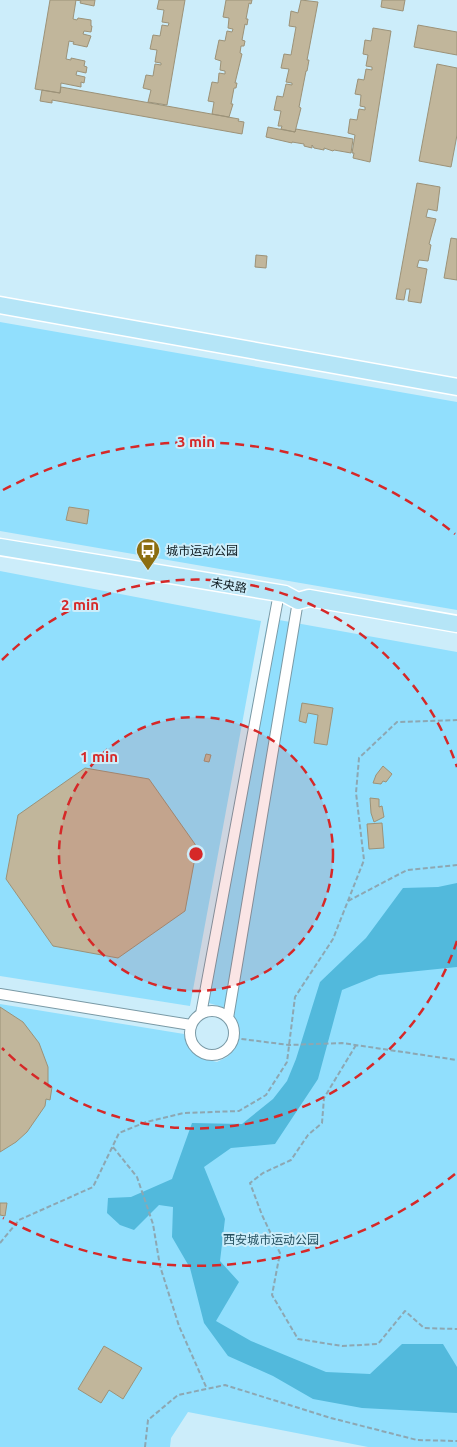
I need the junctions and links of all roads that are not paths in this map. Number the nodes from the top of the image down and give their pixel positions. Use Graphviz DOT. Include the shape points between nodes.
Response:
graph roads {
  1 [pos="0,305"];
  2 [pos="457,387"];
  3 [pos="0,546"];
  4 [pos="279,593"];
  5 [pos="298,601"];
  6 [pos="457,624"];
  7 [pos="0,994"];
  8 [pos="201,1014"];
  9 [pos="228,1018"];
  10 [pos="191,1026"];
  1 -- 2 [label="main road"];
  3 -- 4 [label="main road, 未央路"];
  4 -- 5 [label="main road, 未央路"];
  4 -- 8 [label="street"];
  5 -- 6 [label="main road, 未央路" via="309,598"];
  5 -- 9 [label="street"];
  7 -- 10 [label="street"];
  8 -- 9 [label="street" via="215,1012"];
  8 -- 10 [label="street"];
  9 -- 10 [label="street" via="234,1038 227,1050 220,1054 207,1055 194,1047"];
}
